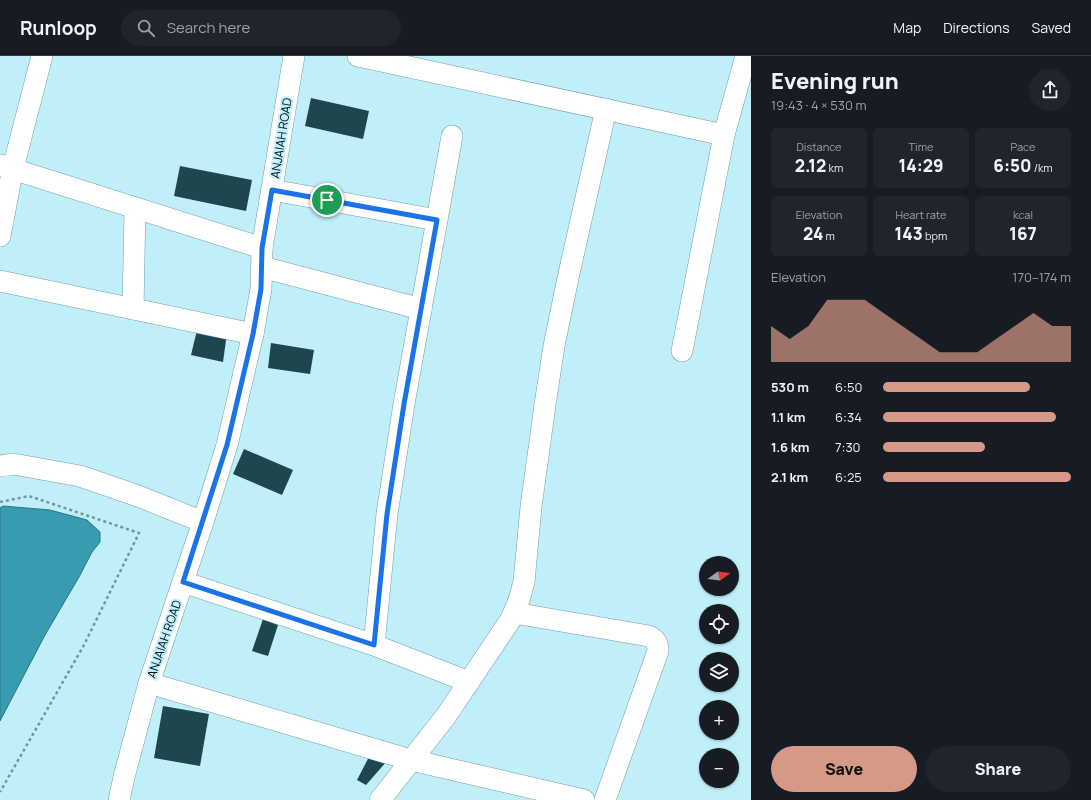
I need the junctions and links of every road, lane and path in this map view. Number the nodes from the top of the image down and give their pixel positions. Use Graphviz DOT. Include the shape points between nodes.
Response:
graph roads {
  1 [pos="42,56"];
  2 [pos="294,56"];
  3 [pos="358,56"];
  4 [pos="746,56"];
  5 [pos="606,109"];
  6 [pos="724,135"];
  7 [pos="452,136"];
  8 [pos="6,166"];
  9 [pos="272,190"];
  10 [pos="135,208"];
  11 [pos="437,220"];
  12 [pos="0,236"];
  13 [pos="262,258"];
  14 [pos="0,281"];
  15 [pos="133,309"];
  16 [pos="421,309"];
  17 [pos="253,334"];
  18 [pos="682,351"];
  19 [pos="0,466"];
  20 [pos="0,502"];
  21 [pos="203,522"];
  22 [pos="183,582"];
  23 [pos="514,613"];
  24 [pos="374,645"];
  25 [pos="468,682"];
  26 [pos="149,683"];
  27 [pos="412,760"];
  28 [pos="0,792"];
  29 [pos="119,800"];
  30 [pos="380,800"];
  31 [pos="581,800"];
  32 [pos="605,800"];
  1 -- 8 [label="street"];
  2 -- 9 [label="street, ANJAIAH ROAD"];
  3 -- 5 [label="street"];
  4 -- 6 [label="street"];
  5 -- 6 [label="street"];
  5 -- 23 [label="street" via="554,346 531,507 524,582"];
  6 -- 18 [label="street"];
  7 -- 11 [label="street"];
  8 -- 10 [label="street"];
  8 -- 12 [label="street"];
  9 -- 11 [label="street"];
  9 -- 13 [label="street, ANJAIAH ROAD"];
  10 -- 13 [label="street"];
  10 -- 15 [label="street"];
  11 -- 16 [label="street"];
  13 -- 16 [label="street"];
  13 -- 17 [label="street, ANJAIAH ROAD" via="261,289"];
  14 -- 15 [label="street"];
  15 -- 17 [label="street"];
  16 -- 24 [label="street" via="387,514"];
  17 -- 21 [label="street, ANJAIAH ROAD" via="227,445"];
  19 -- 21 [label="street" via="13,464 80,476"];
  20 -- 28 [label="path" via="29,496 139,533 84,645"];
  21 -- 22 [label="street, ANJAIAH ROAD"];
  22 -- 24 [label="street"];
  22 -- 26 [label="street, ANJAIAH ROAD"];
  23 -- 25 [label="street"];
  23 -- 32 [label="street" via="649,636 658,644 658,651"];
  24 -- 25 [label="street"];
  25 -- 27 [label="street"];
  26 -- 27 [label="street"];
  26 -- 29 [label="street, ANJAIAH ROAD"];
  27 -- 30 [label="street"];
  27 -- 31 [label="street"];
}
